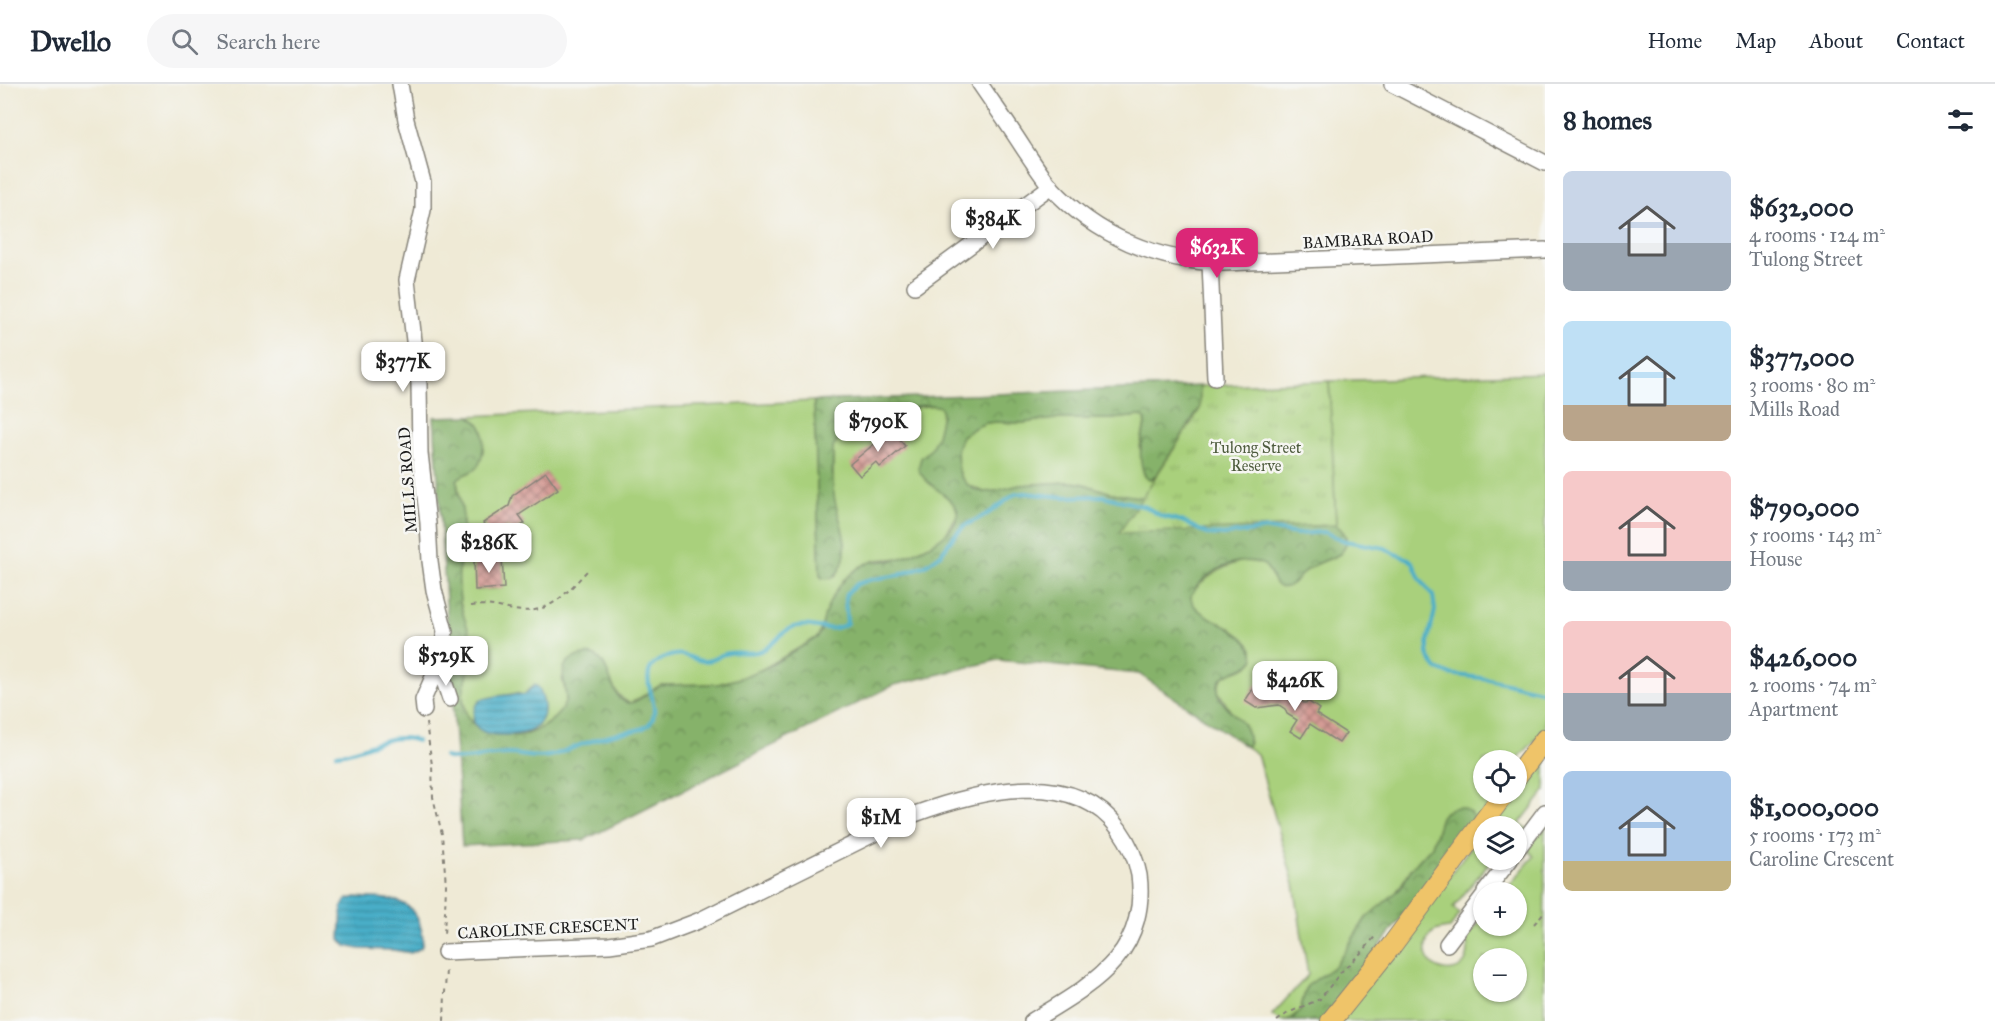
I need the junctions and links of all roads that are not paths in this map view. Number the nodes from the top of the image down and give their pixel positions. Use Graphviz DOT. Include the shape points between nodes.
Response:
graph roads {
  1 [pos="400,84"];
  2 [pos="980,84"];
  3 [pos="1392,84"];
  4 [pos="1545,164"];
  5 [pos="1051,186"];
  6 [pos="1545,250"];
  7 [pos="1210,263"];
  8 [pos="915,286"];
  9 [pos="1215,378"];
  10 [pos="440,661"];
  11 [pos="450,699"];
  12 [pos="424,710"];
  13 [pos="1545,739"];
  14 [pos="1527,763"];
  15 [pos="1497,804"];
  16 [pos="1545,812"];
  17 [pos="1527,836"];
  18 [pos="1502,870"];
  19 [pos="1493,882"];
  20 [pos="1473,909"];
  21 [pos="1447,944"];
  22 [pos="445,952"];
  23 [pos="1032,1021"];
  24 [pos="1331,1021"];
  1 -- 10 [label="street, MILLS ROAD" via="424,190 408,280 430,561 445,631"];
  2 -- 5 [label="street, BAMBARA ROAD"];
  3 -- 4 [label="street"];
  5 -- 7 [label="street, BAMBARA ROAD" via="1097,226 1128,243 1177,259"];
  5 -- 8 [label="street"];
  6 -- 7 [label="street, BAMBARA ROAD"];
  7 -- 9 [label="street"];
  10 -- 11 [label="street, MILLS ROAD"];
  10 -- 12 [label="street, MILLS ROAD" via="423,700"];
  13 -- 14 [label="main road"];
  15 -- 24 [label="main road"];
  16 -- 17 [label="street"];
  18 -- 19 [label="street"];
  20 -- 21 [label="street"];
  22 -- 23 [label="street, CAROLINE CRESCENT" via="609,945 651,939 698,921 912,816 980,795 1048,790 1086,801 1114,823 1137,865 1140,904 1134,928 1116,960 1083,989"];
}
